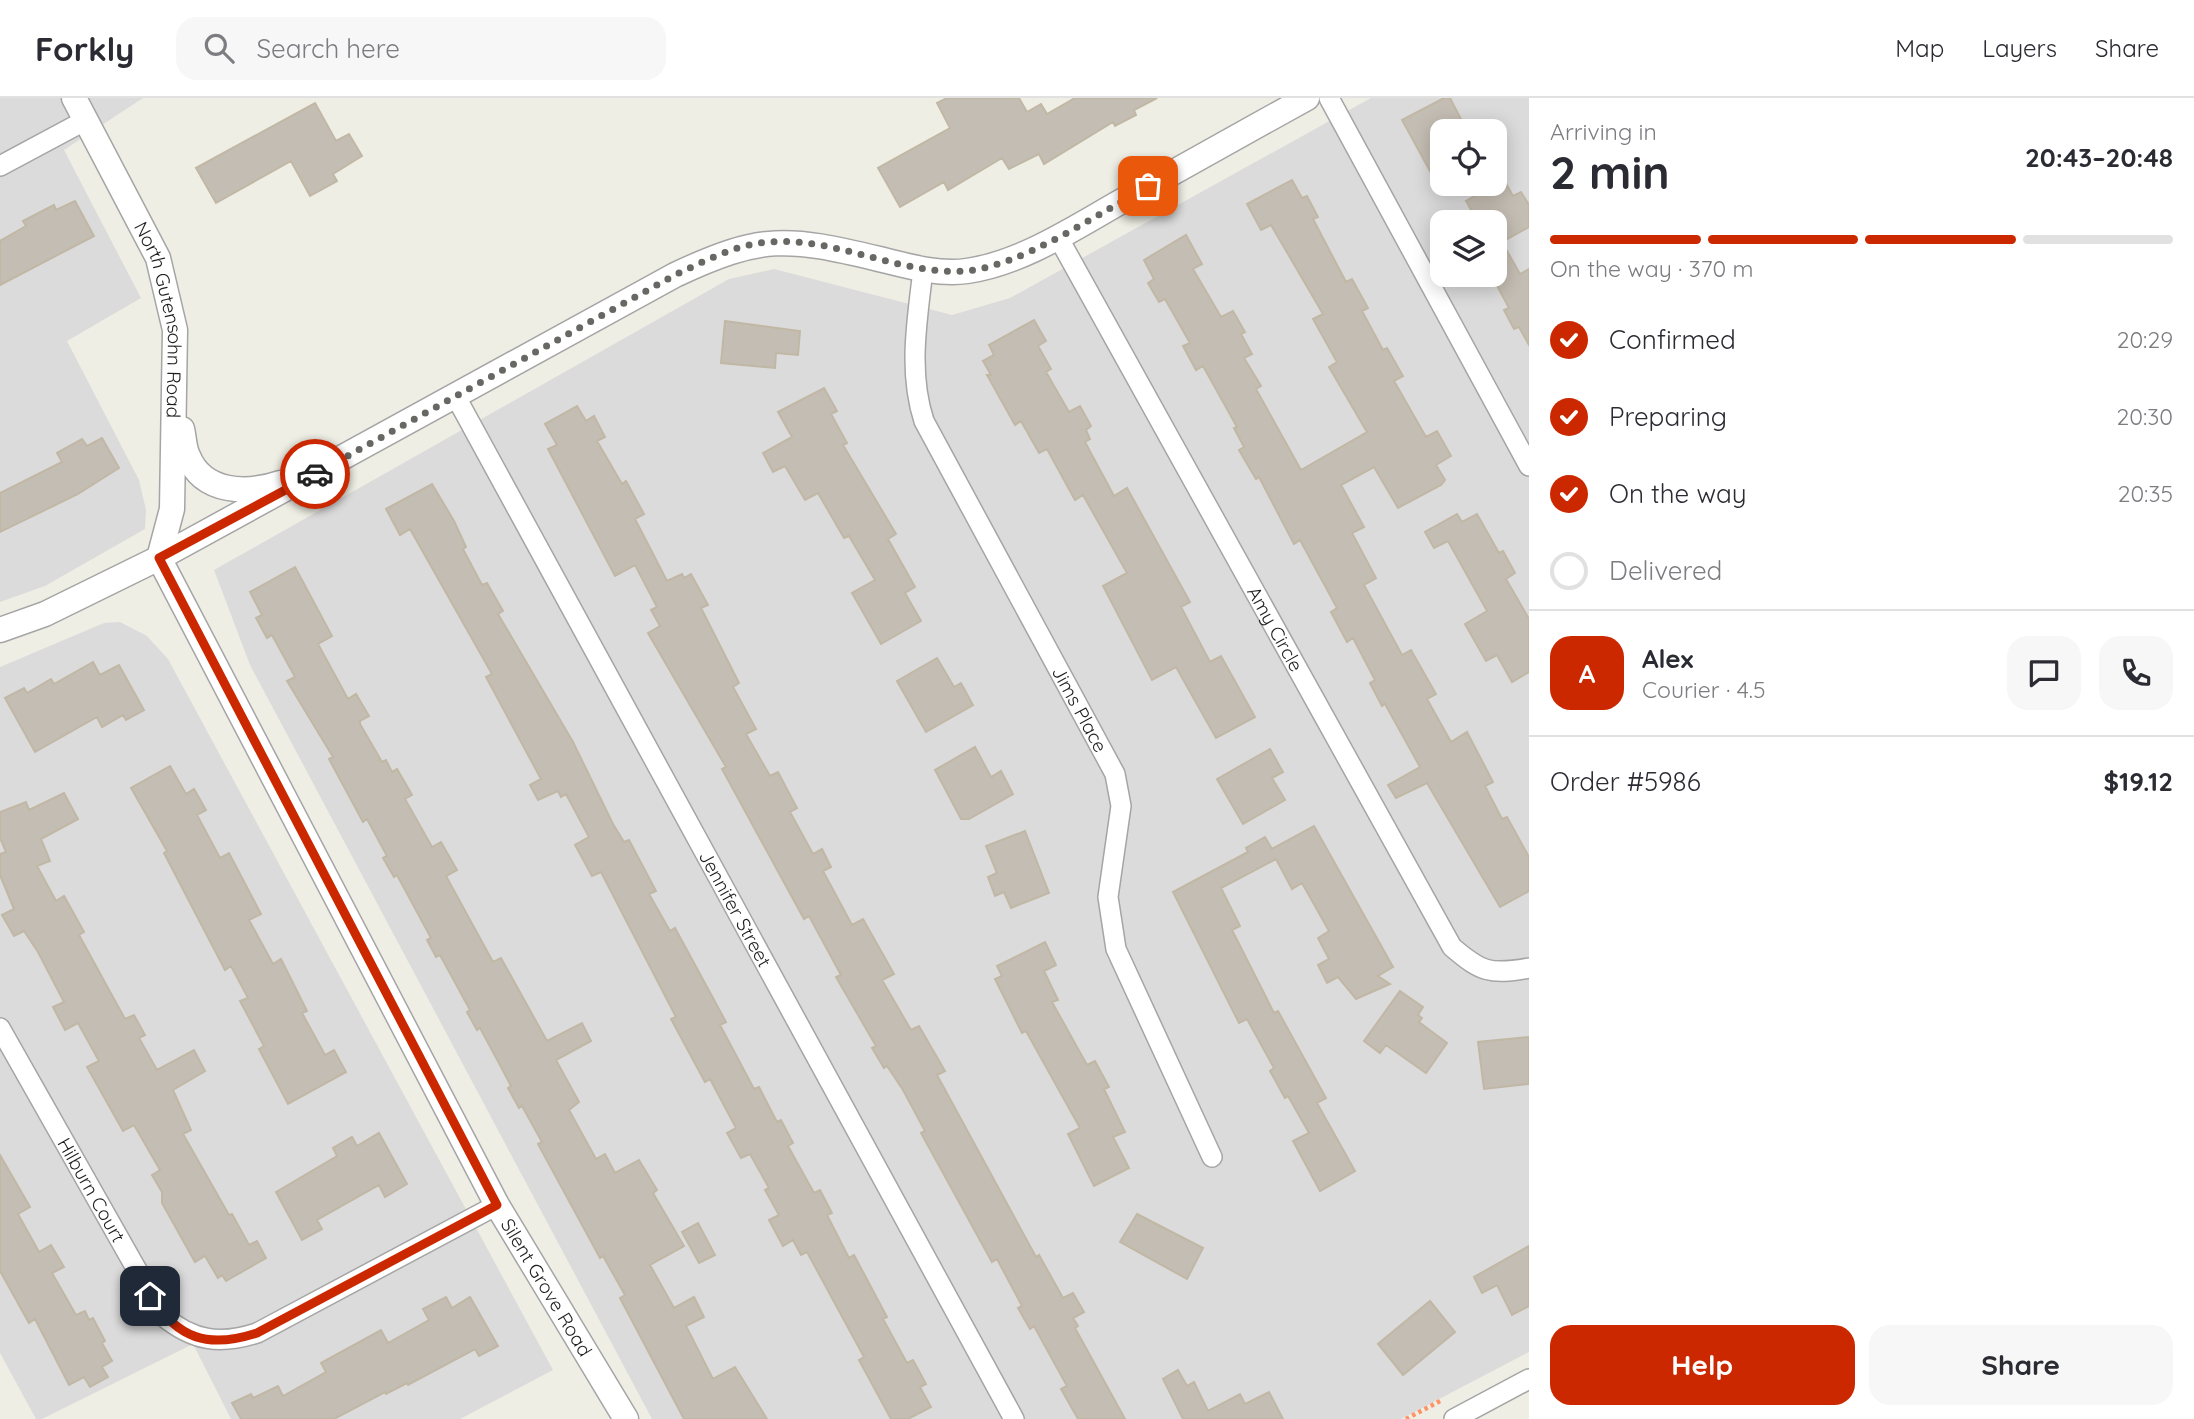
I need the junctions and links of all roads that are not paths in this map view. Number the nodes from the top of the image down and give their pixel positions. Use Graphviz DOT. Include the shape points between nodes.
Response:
graph roads {
  1 [pos="74,98"];
  2 [pos="1307,98"];
  3 [pos="1329,98"];
  4 [pos="86,120"];
  5 [pos="0,166"];
  6 [pos="1058,237"];
  7 [pos="923,270"];
  8 [pos="175,390"];
  9 [pos="456,397"];
  10 [pos="1529,466"];
  11 [pos="326,468"];
  12 [pos="159,558"];
  13 [pos="0,630"];
  14 [pos="1529,968"];
  15 [pos="0,1028"];
  16 [pos="1212,1157"];
  17 [pos="497,1205"];
  18 [pos="1529,1379"];
  19 [pos="626,1419"];
  20 [pos="1014,1419"];
  21 [pos="1454,1419"];
  1 -- 4 [label="street, North Gutensohn Road"];
  2 -- 6 [label="street"];
  3 -- 10 [label="street"];
  4 -- 5 [label="street"];
  4 -- 8 [label="street, North Gutensohn Road" via="158,258 175,330"];
  6 -- 7 [label="street" via="1013,258 967,271"];
  6 -- 14 [label="street, Amy Circle" via="1451,947 1477,968 1506,972"];
  7 -- 9 [label="street" via="816,244 770,242 725,251"];
  7 -- 16 [label="street, Jims Place" via="914,344 916,398 924,421 1115,774 1121,806 1108,897 1116,949"];
  8 -- 11 [label="street" via="188,457 215,484 236,490 263,489"];
  8 -- 12 [label="street, North Gutensohn Road" via="172,509"];
  9 -- 11 [label="street"];
  9 -- 20 [label="street, Jennifer Street"];
  11 -- 12 [label="street"];
  12 -- 13 [label="street" via="45,614"];
  12 -- 17 [label="street, Silent Grove Road"];
  15 -- 17 [label="street, Hilburn Court" via="156,1306 180,1330 203,1340 233,1341 257,1333"];
  17 -- 19 [label="street, Silent Grove Road"];
  18 -- 21 [label="street"];
}
